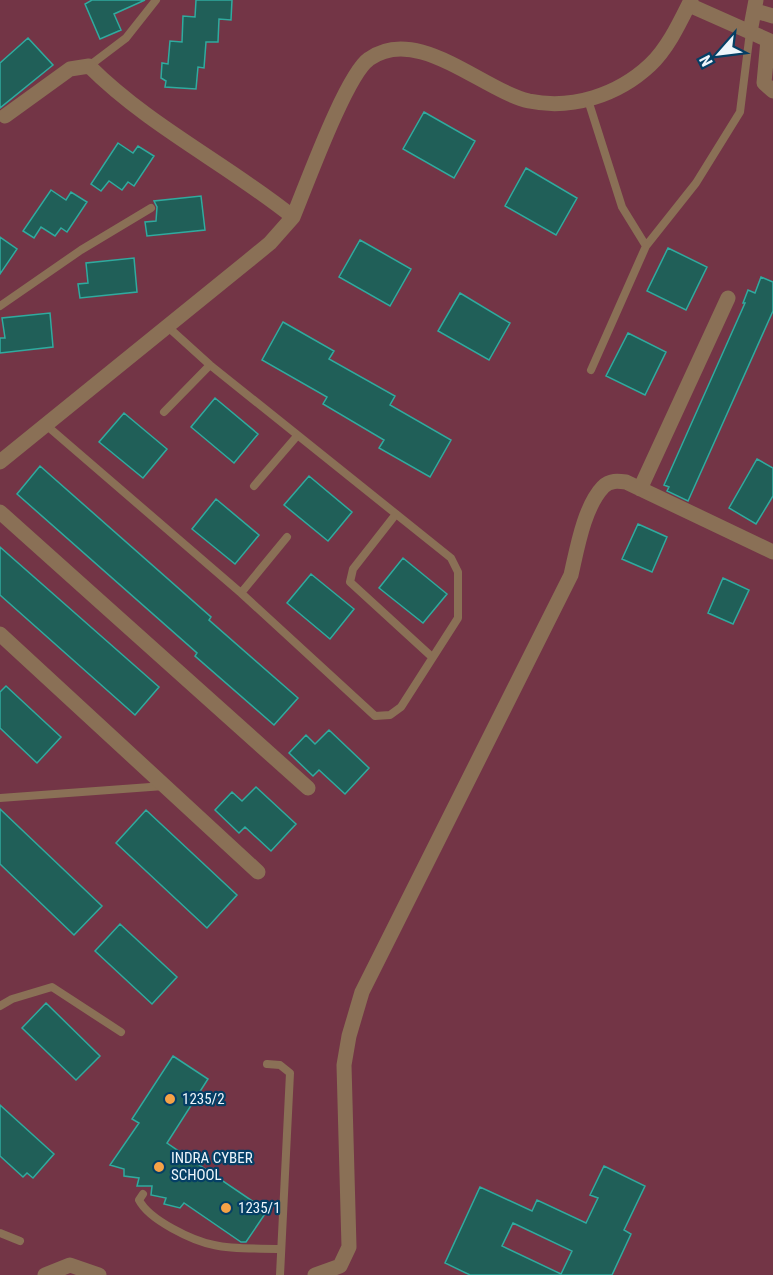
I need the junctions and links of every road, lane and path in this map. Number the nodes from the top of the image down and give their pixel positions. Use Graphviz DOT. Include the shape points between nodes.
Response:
graph roads {
  1 [pos="156,0"];
  2 [pos="690,2"];
  3 [pos="756,6"];
  4 [pos="773,16"];
  5 [pos="750,32"];
  6 [pos="89,66"];
  7 [pos="773,91"];
  8 [pos="588,99"];
  9 [pos="5,116"];
  10 [pos="151,208"];
  11 [pos="292,217"];
  12 [pos="646,246"];
  13 [pos="728,298"];
  14 [pos="0,306"];
  15 [pos="168,327"];
  16 [pos="210,365"];
  17 [pos="591,370"];
  18 [pos="164,412"];
  19 [pos="46,425"];
  20 [pos="297,436"];
  21 [pos="0,462"];
  22 [pos="254,486"];
  23 [pos="640,489"];
  24 [pos="0,512"];
  25 [pos="396,514"];
  26 [pos="287,537"];
  27 [pos="773,552"];
  28 [pos="240,593"];
  29 [pos="0,634"];
  30 [pos="432,657"];
  31 [pos="165,786"];
  32 [pos="308,788"];
  33 [pos="0,798"];
  34 [pos="258,872"];
  35 [pos="0,1006"];
  36 [pos="122,1032"];
  37 [pos="267,1064"];
  38 [pos="143,1194"];
  39 [pos="0,1233"];
  40 [pos="20,1241"];
  41 [pos="281,1249"];
  42 [pos="45,1275"];
  43 [pos="99,1275"];
  44 [pos="280,1275"];
  45 [pos="315,1275"];
  1 -- 6 [label="lane" via="126,38"];
  2 -- 5 [label="street"];
  2 -- 8 [label="street" via="651,64 625,84"];
  3 -- 4 [label="street"];
  3 -- 5 [label="street"];
  5 -- 7 [label="street" via="768,40 764,83"];
  5 -- 12 [label="lane" via="740,112 696,183"];
  6 -- 9 [label="street" via="70,69"];
  6 -- 11 [label="street" via="138,108"];
  8 -- 11 [label="street" via="566,104 527,100 428,54 406,48 387,51 368,59 351,81"];
  8 -- 12 [label="lane" via="622,207"];
  10 -- 14 [label="lane"];
  11 -- 15 [label="street" via="270,243"];
  12 -- 17 [label="lane"];
  13 -- 23 [label="street"];
  15 -- 16 [label="lane"];
  15 -- 19 [label="street"];
  16 -- 18 [label="lane"];
  16 -- 20 [label="lane"];
  19 -- 21 [label="street"];
  19 -- 28 [label="lane"];
  20 -- 22 [label="lane"];
  20 -- 25 [label="lane"];
  23 -- 27 [label="street"];
  23 -- 45 [label="street" via="614,481 604,487 592,507 571,575 362,992 344,1065 350,1247 340,1266"];
  24 -- 32 [label="street"];
  25 -- 30 [label="lane" via="451,558 458,572 458,618"];
  25 -- 30 [label="lane" via="353,569 350,582"];
  26 -- 28 [label="lane"];
  28 -- 30 [label="lane" via="375,716 390,716 401,707"];
  29 -- 31 [label="street"];
  31 -- 33 [label="lane"];
  31 -- 34 [label="street"];
  35 -- 36 [label="lane" via="52,987"];
  37 -- 41 [label="lane" via="280,1065 290,1073"];
  38 -- 41 [label="lane" via="139,1200 143,1209 155,1218 214,1245"];
  39 -- 40 [label="lane"];
  41 -- 44 [label="lane"];
  42 -- 43 [label="street" via="70,1265"];
}
